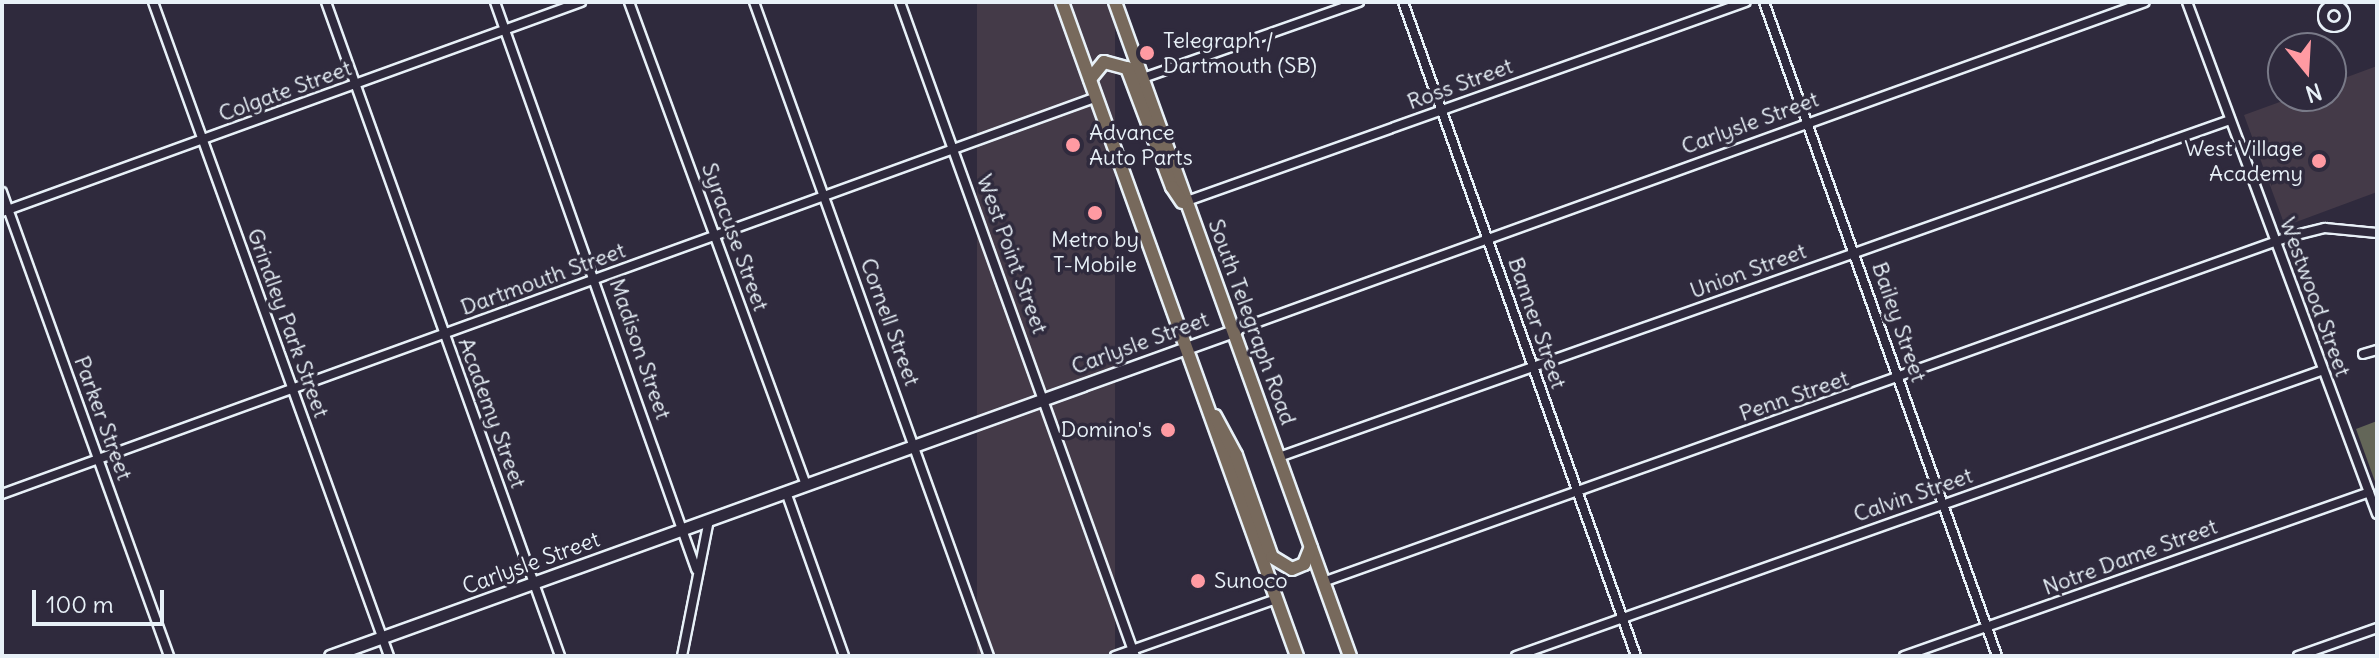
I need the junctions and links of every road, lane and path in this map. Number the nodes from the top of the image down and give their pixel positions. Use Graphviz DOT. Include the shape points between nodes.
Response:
graph roads {
  1 [pos="153,2"];
  2 [pos="326,2"];
  3 [pos="495,2"];
  4 [pos="581,2"];
  5 [pos="629,2"];
  6 [pos="754,2"];
  7 [pos="900,2"];
  8 [pos="1062,2"];
  9 [pos="1115,2"];
  10 [pos="1359,2"];
  11 [pos="1403,2"];
  12 [pos="1746,2"];
  13 [pos="1764,2"];
  14 [pos="2145,2"];
  15 [pos="2187,2"];
  16 [pos="506,30"];
  17 [pos="1143,78"];
  18 [pos="1090,79"];
  19 [pos="355,83"];
  20 [pos="1097,97"];
  21 [pos="1442,109"];
  22 [pos="2230,120"];
  23 [pos="1809,124"];
  24 [pos="203,141"];
  25 [pos="954,149"];
  26 [pos="2,192"];
  27 [pos="824,194"];
  28 [pos="1187,201"];
  29 [pos="5,210"];
  30 [pos="1193,217"];
  31 [pos="2377,233"];
  32 [pos="715,234"];
  33 [pos="1489,238"];
  34 [pos="2276,243"];
  35 [pos="1855,253"];
  36 [pos="596,279"];
  37 [pos="1236,330"];
  38 [pos="445,334"];
  39 [pos="1187,347"];
  40 [pos="2377,350"];
  41 [pos="2363,354"];
  42 [pos="1534,366"];
  43 [pos="2323,370"];
  44 [pos="1900,378"];
  45 [pos="293,391"];
  46 [pos="1045,398"];
  47 [pos="1208,408"];
  48 [pos="915,445"];
  49 [pos="1279,457"];
  50 [pos="99,461"];
  51 [pos="806,485"];
  52 [pos="786,492"];
  53 [pos="1578,492"];
  54 [pos="2369,492"];
  55 [pos="2,494"];
  56 [pos="1943,503"];
  57 [pos="2377,514"];
  58 [pos="709,520"];
  59 [pos="683,529"];
  60 [pos="1311,547"];
  61 [pos="696,569"];
  62 [pos="1323,582"];
  63 [pos="534,583"];
  64 [pos="1276,599"];
  65 [pos="1623,618"];
  66 [pos="1987,627"];
  67 [pos="2377,628"];
  68 [pos="382,637"];
  69 [pos="1134,653"];
  70 [pos="169,656"];
  71 [pos="330,656"];
  72 [pos="389,656"];
  73 [pos="560,656"];
  74 [pos="682,656"];
  75 [pos="844,656"];
  76 [pos="989,656"];
  77 [pos="1115,656"];
  78 [pos="1297,656"];
  79 [pos="1350,656"];
  80 [pos="1516,656"];
  81 [pos="1636,656"];
  82 [pos="1904,656"];
  83 [pos="1997,656"];
  84 [pos="2298,656"];
  1 -- 24 [label="street, Grindley Park Street"];
  2 -- 19 [label="street, Academy Street"];
  3 -- 16 [label="street, Madison Street"];
  4 -- 16 [label="street, Colgate Street"];
  5 -- 32 [label="street, Syracuse Street"];
  6 -- 27 [label="street, Cornell Street"];
  7 -- 25 [label="street, West Point Street"];
  8 -- 18 [label="main road"];
  9 -- 17 [label="main road, South Telegraph Road"];
  10 -- 17 [label="street"];
  11 -- 21 [label="street, Banner Street"];
  12 -- 21 [label="street, Ross Street"];
  13 -- 23 [label="street, Bailey Street"];
  14 -- 23 [label="street, Carlysle Street"];
  15 -- 22 [label="street, Westwood Street"];
  16 -- 19 [label="street, Colgate Street"];
  16 -- 36 [label="street, Madison Street"];
  17 -- 28 [label="main road, South Telegraph Road"];
  18 -- 20 [label="main road"];
  18 -- 30 [label="main road" via="1104,62 1127,68 1172,187"];
  19 -- 24 [label="street, Colgate Street"];
  19 -- 38 [label="street, Academy Street"];
  20 -- 25 [label="street, Dartmouth Street"];
  20 -- 39 [label="main road"];
  21 -- 28 [label="street, Ross Street"];
  21 -- 33 [label="street, Banner Street"];
  22 -- 34 [label="street, Westwood Street"];
  22 -- 35 [label="street, Union Street"];
  23 -- 33 [label="street, Carlysle Street"];
  23 -- 35 [label="street, Bailey Street"];
  24 -- 29 [label="street, Colgate Street"];
  24 -- 45 [label="street, Grindley Park Street"];
  25 -- 27 [label="street, Dartmouth Street"];
  25 -- 46 [label="street, West Point Street"];
  26 -- 29 [label="street, Parker Street"];
  27 -- 32 [label="street, Dartmouth Street"];
  27 -- 48 [label="street, Cornell Street"];
  28 -- 30 [label="main road, South Telegraph Road"];
  29 -- 50 [label="street, Parker Street"];
  30 -- 37 [label="main road, South Telegraph Road"];
  31 -- 34 [label="street, Penn Street" via="2325,228"];
  32 -- 36 [label="street, Dartmouth Street"];
  32 -- 51 [label="street, Syracuse Street"];
  33 -- 37 [label="street, Carlysle Street"];
  33 -- 42 [label="street, Banner Street"];
  34 -- 43 [label="street, Westwood Street"];
  34 -- 44 [label="street, Penn Street"];
  35 -- 42 [label="street, Union Street"];
  35 -- 44 [label="street, Bailey Street"];
  36 -- 38 [label="street, Dartmouth Street"];
  36 -- 59 [label="street, Madison Street"];
  37 -- 39 [label="street, Carlysle Street"];
  37 -- 49 [label="main road, South Telegraph Road"];
  38 -- 45 [label="street, Dartmouth Street"];
  38 -- 63 [label="street, Academy Street"];
  39 -- 46 [label="street, Carlysle Street"];
  39 -- 47 [label="main road"];
  40 -- 41 [label="street"];
  42 -- 49 [label="street, Union Street"];
  42 -- 53 [label="street, Banner Street"];
  43 -- 54 [label="street, Westwood Street"];
  43 -- 56 [label="street, Calvin Street"];
  44 -- 53 [label="street, Penn Street"];
  44 -- 56 [label="street, Bailey Street"];
  45 -- 50 [label="street, Dartmouth Street"];
  45 -- 68 [label="street, Grindley Park Street"];
  46 -- 48 [label="street, Carlysle Street"];
  46 -- 69 [label="street, West Point Street"];
  47 -- 60 [label="main road" via="1236,455 1272,557 1292,569 1304,564"];
  47 -- 64 [label="main road"];
  48 -- 51 [label="street, Carlysle Street"];
  48 -- 76 [label="street, Cornell Street"];
  49 -- 60 [label="main road, South Telegraph Road"];
  50 -- 55 [label="street, Dartmouth Street"];
  50 -- 70 [label="street, Parker Street"];
  51 -- 52 [label="street, Carlysle Street"];
  52 -- 58 [label="street, Carlysle Street"];
  52 -- 75 [label="street"];
  53 -- 62 [label="street, Penn Street"];
  53 -- 65 [label="street, Banner Street"];
  54 -- 57 [label="street, Westwood Street"];
  54 -- 66 [label="street, Notre Dame Street"];
  56 -- 65 [label="street, Calvin Street"];
  56 -- 66 [label="street, Bailey Street"];
  58 -- 59 [label="street, Carlysle Street"];
  58 -- 61 [label="street"];
  59 -- 61 [label="street, Madison Street"];
  59 -- 63 [label="street, Carlysle Street"];
  60 -- 62 [label="main road, South Telegraph Road"];
  61 -- 74 [label="street"];
  62 -- 79 [label="main road, South Telegraph Road"];
  63 -- 68 [label="street, Carlysle Street"];
  63 -- 73 [label="street, Academy Street"];
  64 -- 69 [label="street"];
  64 -- 78 [label="main road"];
  65 -- 80 [label="street, Calvin Street"];
  65 -- 81 [label="street, Banner Street"];
  66 -- 82 [label="street, Notre Dame Street"];
  66 -- 83 [label="street, Bailey Street"];
  67 -- 84 [label="street"];
  68 -- 71 [label="street, Carlysle Street"];
  68 -- 72 [label="street, Grindley Park Street"];
  69 -- 77 [label="street"];
}
